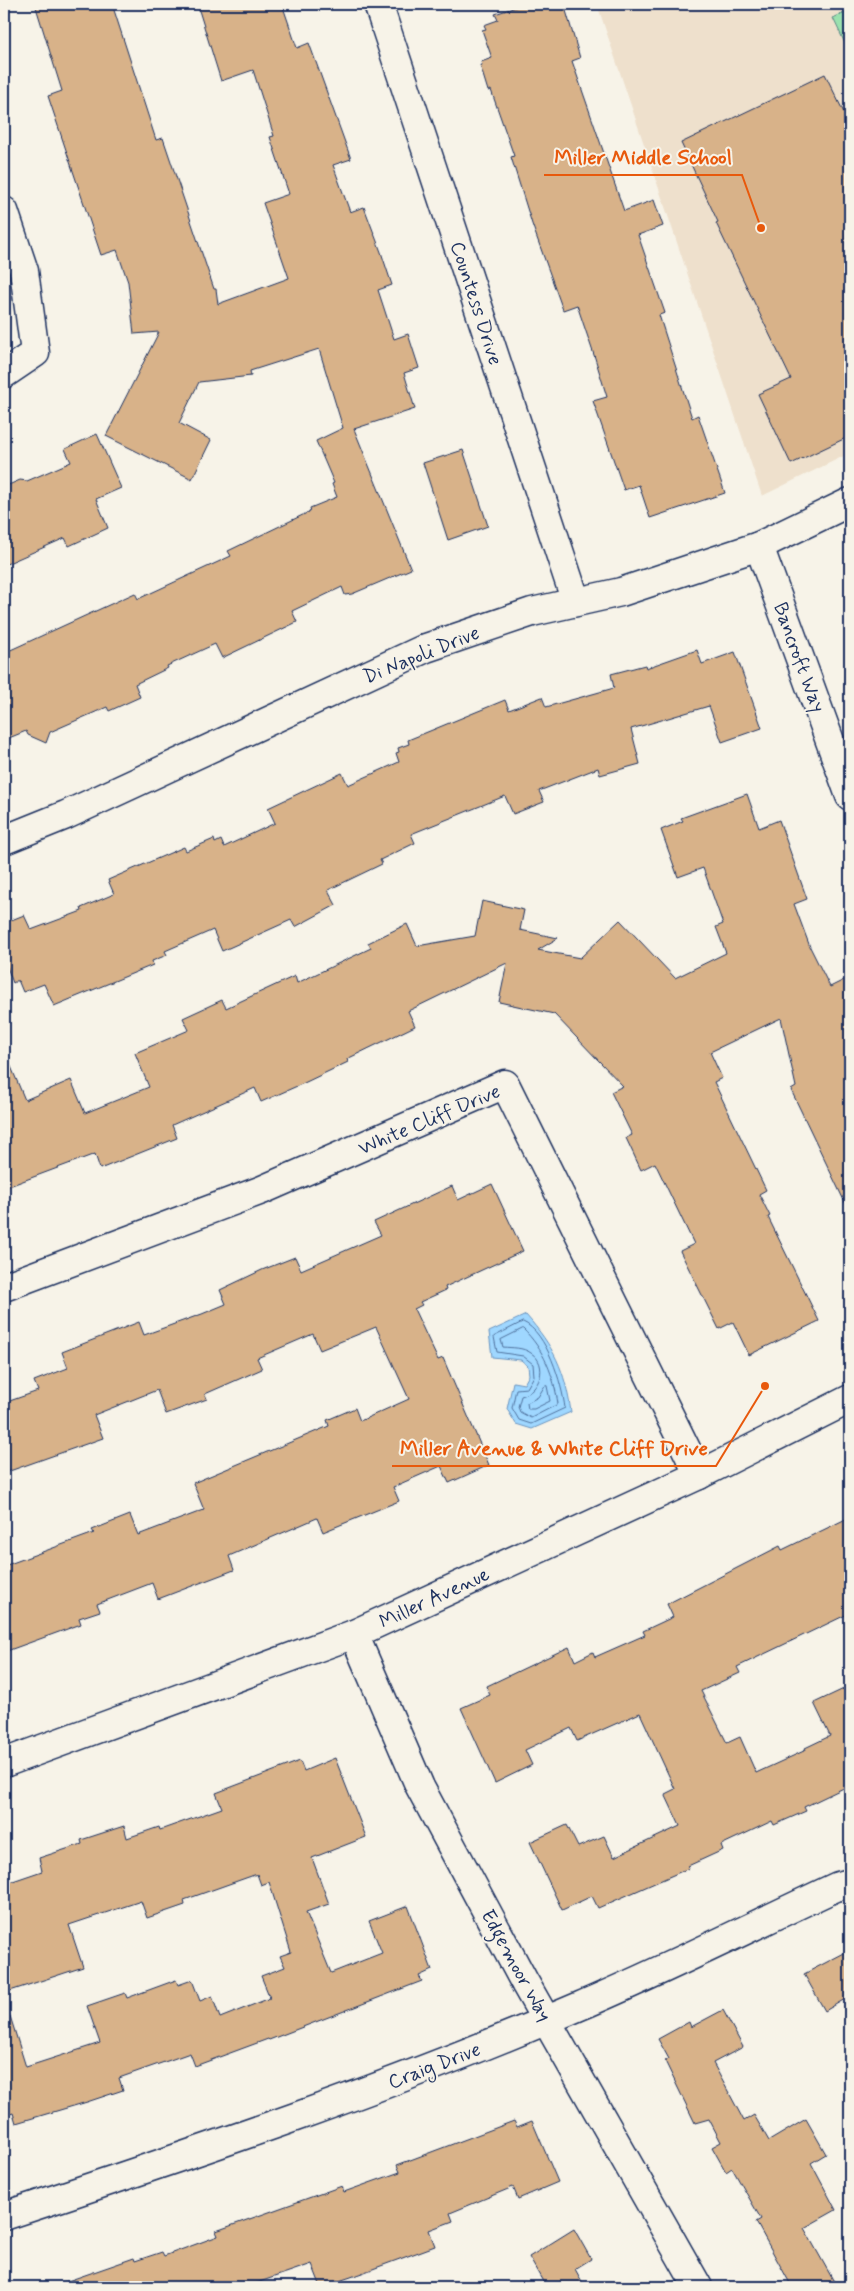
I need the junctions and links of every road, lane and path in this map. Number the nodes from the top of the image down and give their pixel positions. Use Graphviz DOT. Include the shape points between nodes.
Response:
graph roads {
  1 [pos="378,4"];
  2 [pos="4,211"];
  3 [pos="4,374"];
  4 [pos="850,502"];
  5 [pos="759,546"];
  6 [pos="576,602"];
  7 [pos="850,796"];
  8 [pos="4,840"];
  9 [pos="4,1287"];
  10 [pos="850,1399"];
  11 [pos="699,1475"];
  12 [pos="354,1634"];
  13 [pos="4,1763"];
  14 [pos="850,1883"];
  15 [pos="547,2020"];
  16 [pos="4,2216"];
  17 [pos="698,2287"];
  1 -- 6 [label="street, Countess Drive"];
  2 -- 3 [label="street" via="24,271 35,353"];
  4 -- 5 [label="street, Di Napoli Drive"];
  5 -- 6 [label="street, Di Napoli Drive" via="620,592"];
  5 -- 7 [label="street, Bancroft Way"];
  6 -- 8 [label="street, Di Napoli Drive" via="532,612 426,648 66,815"];
  9 -- 11 [label="street, White Cliff Drive" via="262,1190 505,1084"];
  10 -- 11 [label="street, Miller Avenue"];
  11 -- 12 [label="street, Miller Avenue"];
  12 -- 13 [label="street, Miller Avenue"];
  12 -- 15 [label="street, Edgemoor Way" via="420,1787"];
  14 -- 15 [label="street, Craig Drive"];
  15 -- 16 [label="street, Craig Drive" via="227,2143"];
  15 -- 17 [label="street, Edgemoor Way"];
}
